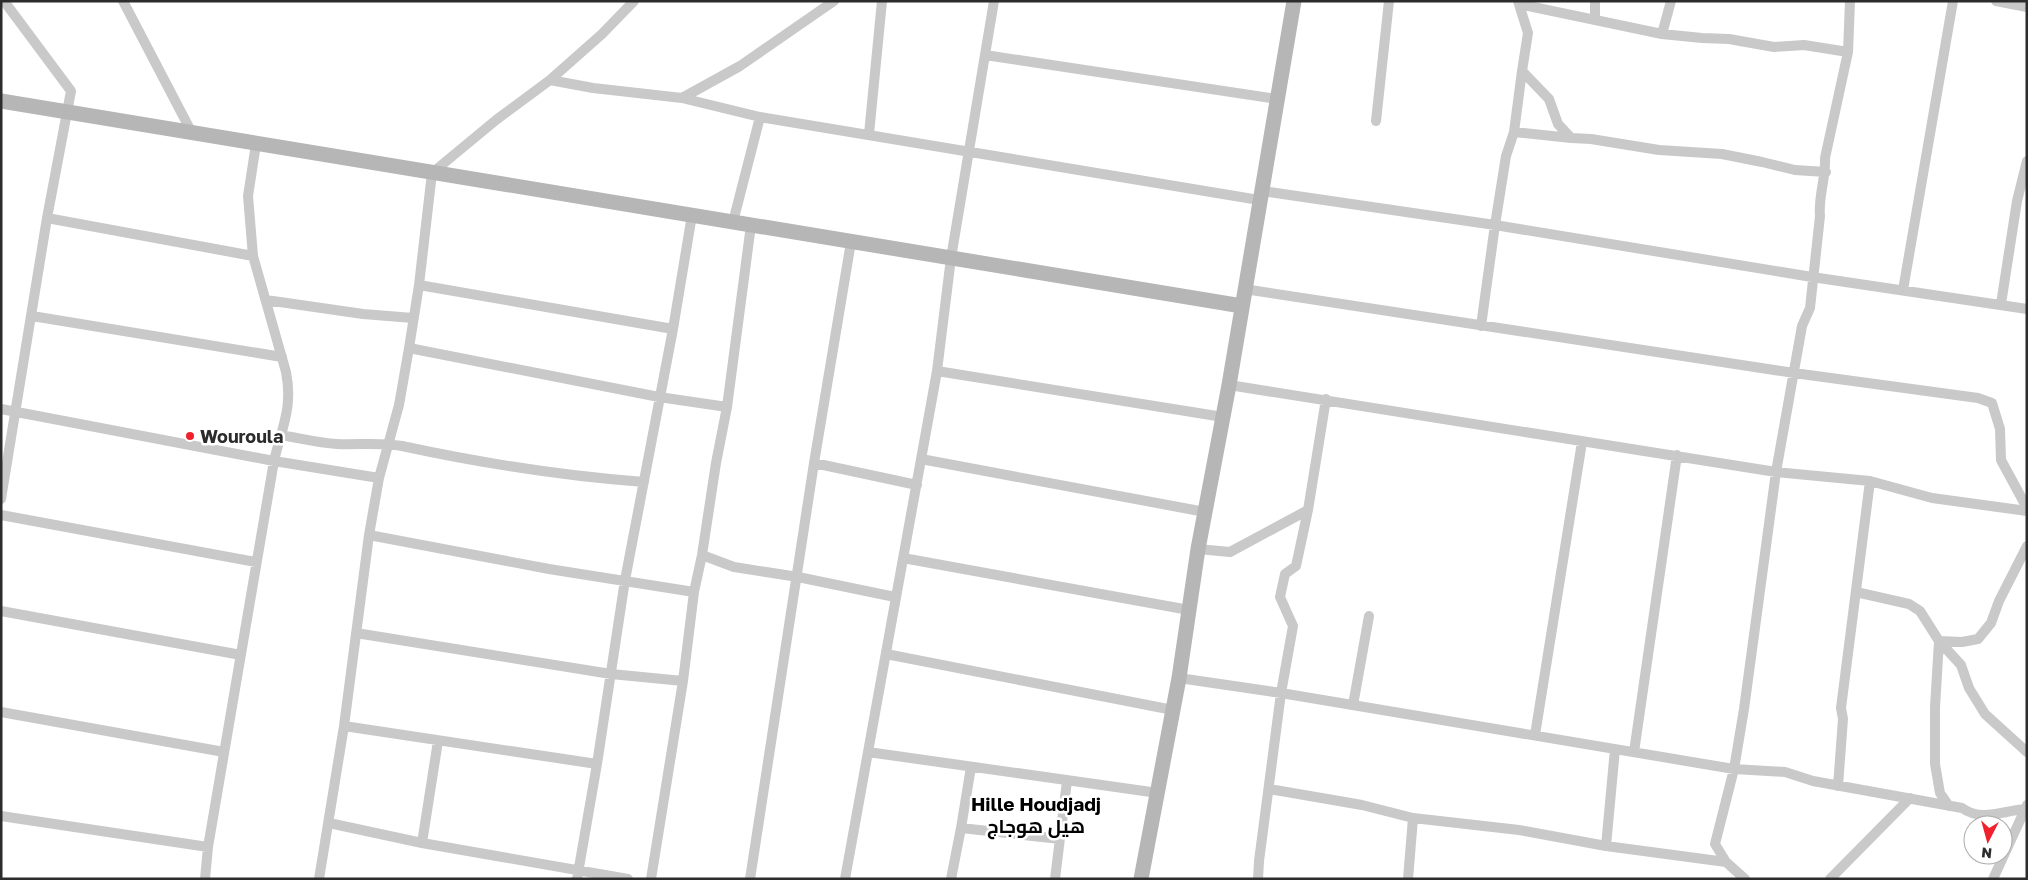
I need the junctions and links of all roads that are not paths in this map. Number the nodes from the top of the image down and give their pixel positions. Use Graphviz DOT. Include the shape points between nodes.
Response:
graph roads {
  1 [pos="4,1"];
  2 [pos="123,1"];
  3 [pos="634,1"];
  4 [pos="834,1"];
  5 [pos="882,1"];
  6 [pos="994,1"];
  7 [pos="1389,1"];
  8 [pos="1595,1"];
  9 [pos="1671,1"];
  10 [pos="1850,1"];
  11 [pos="1953,1"];
  12 [pos="1996,1"];
  13 [pos="1290,2"];
  14 [pos="1519,3"];
  15 [pos="2027,7"];
  16 [pos="1594,20"];
  17 [pos="1662,34"];
  18 [pos="1848,52"];
  19 [pos="985,55"];
  20 [pos="1522,71"];
  21 [pos="550,80"];
  22 [pos="682,98"];
  23 [pos="1277,100"];
  24 [pos="1,102"];
  25 [pos="68,112"];
  26 [pos="760,117"];
  27 [pos="1376,121"];
  28 [pos="1514,132"];
  29 [pos="192,133"];
  30 [pos="869,134"];
  31 [pos="1571,138"];
  32 [pos="256,144"];
  33 [pos="969,151"];
  34 [pos="2027,161"];
  35 [pos="432,172"];
  36 [pos="1826,172"];
  37 [pos="1261,196"];
  38 [pos="692,215"];
  39 [pos="47,218"];
  40 [pos="732,222"];
  41 [pos="1495,224"];
  42 [pos="751,225"];
  43 [pos="851,242"];
  44 [pos="253,256"];
  45 [pos="951,258"];
  46 [pos="1812,277"];
  47 [pos="419,285"];
  48 [pos="1244,289"];
  49 [pos="1902,290"];
  50 [pos="266,300"];
  51 [pos="2001,304"];
  52 [pos="1242,306"];
  53 [pos="2027,309"];
  54 [pos="32,316"];
  55 [pos="413,318"];
  56 [pos="1481,326"];
  57 [pos="673,329"];
  58 [pos="409,348"];
  59 [pos="282,357"];
  60 [pos="937,371"];
  61 [pos="1794,373"];
  62 [pos="1229,385"];
  63 [pos="659,397"];
  64 [pos="1326,399"];
  65 [pos="727,407"];
  66 [pos="1,409"];
  67 [pos="15,412"];
  68 [pos="1223,417"];
  69 [pos="280,435"];
  70 [pos="1582,442"];
  71 [pos="387,445"];
  72 [pos="1677,455"];
  73 [pos="921,460"];
  74 [pos="274,461"];
  75 [pos="814,463"];
  76 [pos="1776,472"];
  77 [pos="379,478"];
  78 [pos="1870,481"];
  79 [pos="644,482"];
  80 [pos="917,485"];
  81 [pos="1,499"];
  82 [pos="2027,509"];
  83 [pos="1308,510"];
  84 [pos="1205,512"];
  85 [pos="1,515"];
  86 [pos="368,535"];
  87 [pos="2027,546"];
  88 [pos="1198,549"];
  89 [pos="702,555"];
  90 [pos="903,558"];
  91 [pos="256,562"];
  92 [pos="798,577"];
  93 [pos="625,580"];
  94 [pos="694,592"];
  95 [pos="1856,592"];
  96 [pos="895,597"];
  97 [pos="1189,610"];
  98 [pos="1,611"];
  99 [pos="1369,616"];
  100 [pos="356,633"];
  101 [pos="1939,641"];
  102 [pos="886,654"];
  103 [pos="241,656"];
  104 [pos="611,674"];
  105 [pos="1179,678"];
  106 [pos="683,681"];
  107 [pos="1281,693"];
  108 [pos="1353,705"];
  109 [pos="1173,710"];
  110 [pos="1,712"];
  111 [pos="344,726"];
  112 [pos="1535,736"];
  113 [pos="438,741"];
  114 [pos="1615,749"];
  115 [pos="224,752"];
  116 [pos="868,752"];
  117 [pos="1634,752"];
  118 [pos="2027,752"];
  119 [pos="597,764"];
  120 [pos="970,767"];
  121 [pos="1734,769"];
  122 [pos="1067,781"];
  123 [pos="1838,786"];
  124 [pos="1269,789"];
  125 [pos="1158,792"];
  126 [pos="1910,798"];
  127 [pos="1949,806"];
  128 [pos="2026,807"];
  129 [pos="1,816"];
  130 [pos="1413,818"];
  131 [pos="329,823"];
  132 [pos="962,828"];
  133 [pos="1060,839"];
  134 [pos="422,843"];
  135 [pos="1606,846"];
  136 [pos="208,847"];
  137 [pos="1726,862"];
  138 [pos="577,875"];
  139 [pos="204,879"];
  140 [pos="319,879"];
  141 [pos="628,879"];
  142 [pos="651,879"];
  143 [pos="750,879"];
  144 [pos="845,879"];
  145 [pos="951,879"];
  146 [pos="1054,879"];
  147 [pos="1141,879"];
  148 [pos="1258,879"];
  149 [pos="1408,879"];
  150 [pos="1744,879"];
  151 [pos="1830,879"];
  152 [pos="1994,879"];
  1 -- 25 [label="street" via="71,91"];
  2 -- 29 [label="street"];
  3 -- 21 [label="street"];
  4 -- 22 [label="street" via="740,66"];
  5 -- 30 [label="street"];
  6 -- 19 [label="street"];
  7 -- 27 [label="street"];
  8 -- 16 [label="street"];
  9 -- 17 [label="street"];
  10 -- 18 [label="street"];
  11 -- 49 [label="street"];
  12 -- 15 [label="street"];
  13 -- 23 [label="street"];
  14 -- 16 [label="street"];
  14 -- 20 [label="street" via="1528,33"];
  16 -- 17 [label="street"];
  17 -- 18 [label="street" via="1729,39 1774,47 1804,45"];
  18 -- 36 [label="street" via="1826,158"];
  19 -- 23 [label="street"];
  19 -- 33 [label="street"];
  20 -- 28 [label="street"];
  20 -- 31 [label="street" via="1548,99 1558,124"];
  21 -- 22 [label="street"];
  21 -- 35 [label="street"];
  22 -- 26 [label="street"];
  23 -- 37 [label="street"];
  24 -- 25 [label="street"];
  25 -- 29 [label="street"];
  25 -- 39 [label="street"];
  26 -- 30 [label="street"];
  26 -- 40 [label="street"];
  28 -- 31 [label="street"];
  28 -- 41 [label="street" via="1506,156"];
  29 -- 32 [label="street"];
  30 -- 33 [label="street"];
  31 -- 36 [label="street" via="1659,150 1722,154 1795,170"];
  32 -- 35 [label="street"];
  32 -- 44 [label="street" via="248,196"];
  33 -- 37 [label="street"];
  33 -- 45 [label="street"];
  34 -- 51 [label="street"];
  35 -- 38 [label="street"];
  35 -- 47 [label="street"];
  36 -- 46 [label="street" via="1819,204"];
  37 -- 41 [label="street"];
  37 -- 48 [label="street"];
  38 -- 40 [label="street"];
  38 -- 57 [label="street"];
  39 -- 44 [label="street"];
  39 -- 54 [label="street"];
  40 -- 42 [label="street"];
  41 -- 46 [label="street"];
  41 -- 56 [label="street"];
  42 -- 43 [label="street"];
  42 -- 65 [label="street"];
  43 -- 45 [label="street"];
  43 -- 75 [label="street"];
  44 -- 50 [label="street"];
  45 -- 52 [label="street"];
  45 -- 60 [label="street"];
  46 -- 49 [label="street"];
  46 -- 61 [label="street" via="1810,308 1802,326"];
  47 -- 55 [label="street"];
  47 -- 57 [label="street"];
  48 -- 52 [label="street"];
  48 -- 56 [label="street"];
  49 -- 51 [label="street"];
  50 -- 55 [label="street"];
  50 -- 59 [label="street"];
  51 -- 53 [label="street"];
  52 -- 62 [label="street"];
  54 -- 59 [label="street"];
  54 -- 67 [label="street"];
  55 -- 58 [label="street"];
  56 -- 61 [label="street"];
  57 -- 63 [label="street"];
  58 -- 63 [label="street"];
  58 -- 71 [label="street" via="399,405"];
  59 -- 69 [label="street" via="289,384 289,410"];
  60 -- 68 [label="street"];
  60 -- 73 [label="street"];
  61 -- 76 [label="street"];
  61 -- 82 [label="street" via="1978,398 1992,403 2000,429 2001,460"];
  62 -- 64 [label="street"];
  62 -- 68 [label="street"];
  63 -- 65 [label="street"];
  63 -- 79 [label="street"];
  64 -- 70 [label="street"];
  64 -- 83 [label="street"];
  65 -- 89 [label="street"];
  66 -- 67 [label="street"];
  67 -- 74 [label="street"];
  67 -- 81 [label="street"];
  68 -- 84 [label="street"];
  69 -- 71 [label="street" via="334,444"];
  69 -- 74 [label="street"];
  70 -- 72 [label="street"];
  70 -- 112 [label="street"];
  71 -- 77 [label="street"];
  71 -- 79 [label="street" via="583,476"];
  72 -- 76 [label="street"];
  72 -- 117 [label="street"];
  73 -- 80 [label="street"];
  73 -- 84 [label="street"];
  74 -- 77 [label="street"];
  74 -- 91 [label="street"];
  75 -- 80 [label="street"];
  75 -- 92 [label="street"];
  76 -- 78 [label="street"];
  76 -- 121 [label="street"];
  77 -- 86 [label="street"];
  78 -- 82 [label="street" via="1932,498"];
  78 -- 95 [label="street"];
  79 -- 93 [label="street"];
  80 -- 90 [label="street"];
  83 -- 88 [label="street" via="1230,552"];
  83 -- 107 [label="street" via="1296,566 1284,574 1280,597 1292,626"];
  84 -- 88 [label="street"];
  85 -- 91 [label="street"];
  86 -- 93 [label="street"];
  86 -- 100 [label="street"];
  87 -- 101 [label="street" via="1991,624 1978,639"];
  88 -- 97 [label="street"];
  89 -- 92 [label="street" via="734,567"];
  89 -- 94 [label="street"];
  90 -- 96 [label="street"];
  90 -- 97 [label="street"];
  91 -- 103 [label="street"];
  92 -- 96 [label="street"];
  92 -- 143 [label="street"];
  93 -- 94 [label="street"];
  93 -- 104 [label="street"];
  94 -- 106 [label="street"];
  95 -- 101 [label="street" via="1913,605"];
  95 -- 123 [label="street" via="1841,708"];
  96 -- 102 [label="street"];
  97 -- 105 [label="street"];
  98 -- 103 [label="street"];
  99 -- 108 [label="street"];
  100 -- 104 [label="street"];
  100 -- 111 [label="street"];
  101 -- 118 [label="street" via="1961,665 1969,688 1985,714"];
  101 -- 127 [label="street" via="1935,764 1940,793"];
  102 -- 109 [label="street"];
  102 -- 116 [label="street"];
  103 -- 115 [label="street"];
  104 -- 106 [label="street"];
  104 -- 119 [label="street"];
  105 -- 107 [label="street"];
  105 -- 109 [label="street"];
  106 -- 142 [label="street"];
  107 -- 108 [label="street"];
  107 -- 124 [label="street"];
  108 -- 112 [label="street"];
  109 -- 125 [label="street"];
  110 -- 115 [label="street"];
  111 -- 113 [label="street"];
  111 -- 131 [label="street"];
  112 -- 114 [label="street"];
  113 -- 119 [label="street"];
  113 -- 134 [label="street"];
  114 -- 117 [label="street"];
  114 -- 135 [label="street"];
  115 -- 136 [label="street"];
  116 -- 120 [label="street"];
  116 -- 144 [label="street"];
  117 -- 121 [label="street"];
  119 -- 138 [label="street"];
  120 -- 122 [label="street"];
  120 -- 132 [label="street"];
  121 -- 123 [label="street" via="1785,772"];
  121 -- 137 [label="street" via="1715,844"];
  122 -- 125 [label="street"];
  122 -- 133 [label="street"];
  123 -- 126 [label="street"];
  124 -- 130 [label="street" via="1362,805"];
  124 -- 148 [label="street"];
  125 -- 147 [label="street"];
  126 -- 127 [label="street"];
  126 -- 151 [label="street"];
  127 -- 128 [label="street" via="1986,817"];
  128 -- 152 [label="street"];
  129 -- 136 [label="street"];
  130 -- 135 [label="street" via="1519,830"];
  130 -- 149 [label="street"];
  131 -- 134 [label="street"];
  131 -- 140 [label="street"];
  132 -- 133 [label="street"];
  132 -- 145 [label="street"];
  133 -- 146 [label="street"];
  134 -- 138 [label="street"];
  135 -- 137 [label="street"];
  136 -- 139 [label="street"];
  137 -- 150 [label="street"];
  138 -- 141 [label="street"];
}
